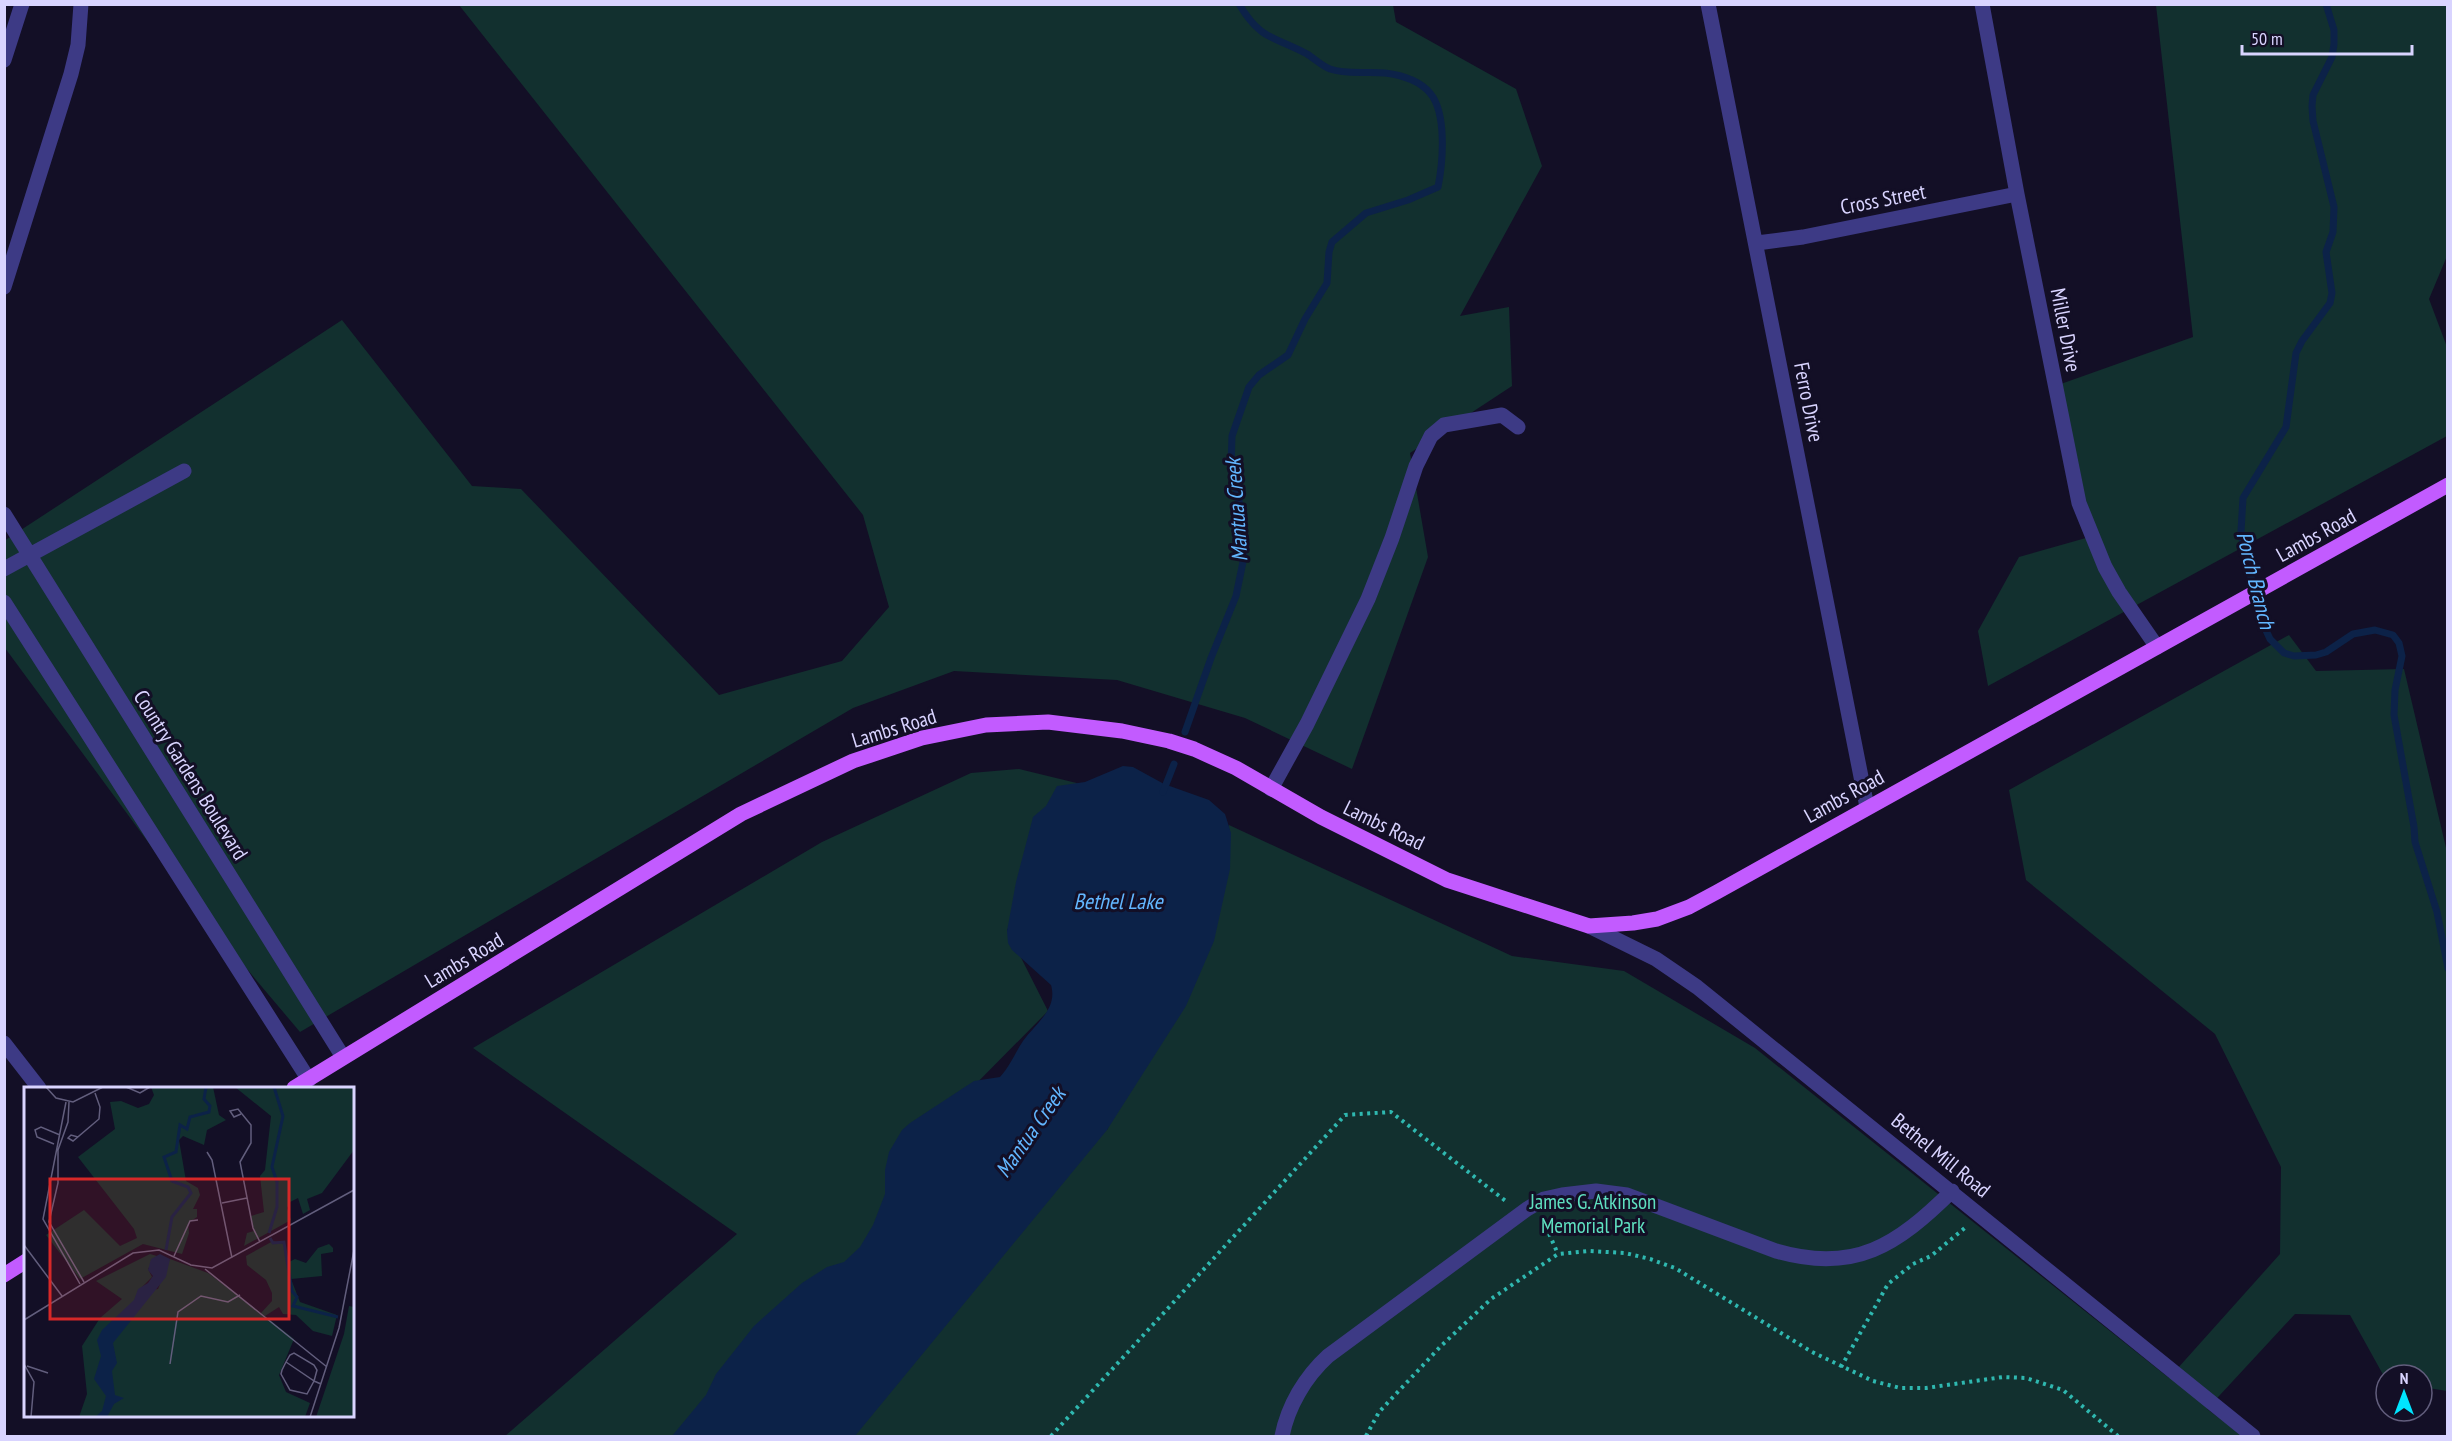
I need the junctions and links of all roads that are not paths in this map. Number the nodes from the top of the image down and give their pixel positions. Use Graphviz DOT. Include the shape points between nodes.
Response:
graph roads {
  1 [pos="22,4"];
  2 [pos="81,4"];
  3 [pos="1708,4"];
  4 [pos="1982,4"];
  5 [pos="4,60"];
  6 [pos="2017,194"];
  7 [pos="1757,243"];
  8 [pos="4,287"];
  9 [pos="1518,427"];
  10 [pos="184,471"];
  11 [pos="2448,485"];
  12 [pos="4,514"];
  13 [pos="29,555"];
  14 [pos="4,569"];
  15 [pos="4,602"];
  16 [pos="2157,647"];
  17 [pos="1271,789"];
  18 [pos="1867,807"];
  19 [pos="1589,926"];
  20 [pos="4,1043"];
  21 [pos="344,1057"];
  22 [pos="309,1080"];
  23 [pos="37,1087"];
  24 [pos="297,1087"];
  25 [pos="1952,1191"];
  26 [pos="24,1262"];
  27 [pos="4,1275"];
  28 [pos="1282,1437"];
  29 [pos="2253,1437"];
  1 -- 5 [label="street"];
  2 -- 8 [label="street" via="71,74"];
  3 -- 7 [label="street, Ferro Drive"];
  4 -- 6 [label="street, Miller Drive"];
  6 -- 7 [label="street, Cross Street"];
  6 -- 16 [label="street, Miller Drive" via="2079,503 2105,567"];
  7 -- 18 [label="street, Ferro Drive"];
  9 -- 17 [label="street" via="1503,415 1444,425 1431,436 1416,466 1368,599"];
  10 -- 13 [label="street"];
  11 -- 16 [label="main road, Lambs Road"];
  12 -- 13 [label="street, Country Gardens Boulevard"];
  13 -- 14 [label="street"];
  13 -- 21 [label="street, Country Gardens Boulevard"];
  15 -- 22 [label="street"];
  16 -- 18 [label="main road, Lambs Road"];
  17 -- 19 [label="main road, Lambs Road" via="1447,880"];
  17 -- 21 [label="main road, Lambs Road" via="1194,749 1122,731 1048,722 986,725 922,738 853,761 741,814"];
  18 -- 19 [label="main road, Lambs Road" via="1689,907 1657,919"];
  19 -- 25 [label="street, Bethel Mill Road" via="1656,960 1697,987"];
  20 -- 23 [label="street"];
  21 -- 22 [label="main road, Lambs Road"];
  22 -- 24 [label="main road, Lambs Road"];
  25 -- 28 [label="street" via="1923,1220 1886,1244 1851,1257 1829,1259 1776,1251 1650,1201 1614,1192 1579,1192 1544,1199 1338,1347 1315,1368 1291,1407"];
  25 -- 29 [label="street, Bethel Mill Road"];
  26 -- 27 [label="main road"];
}
